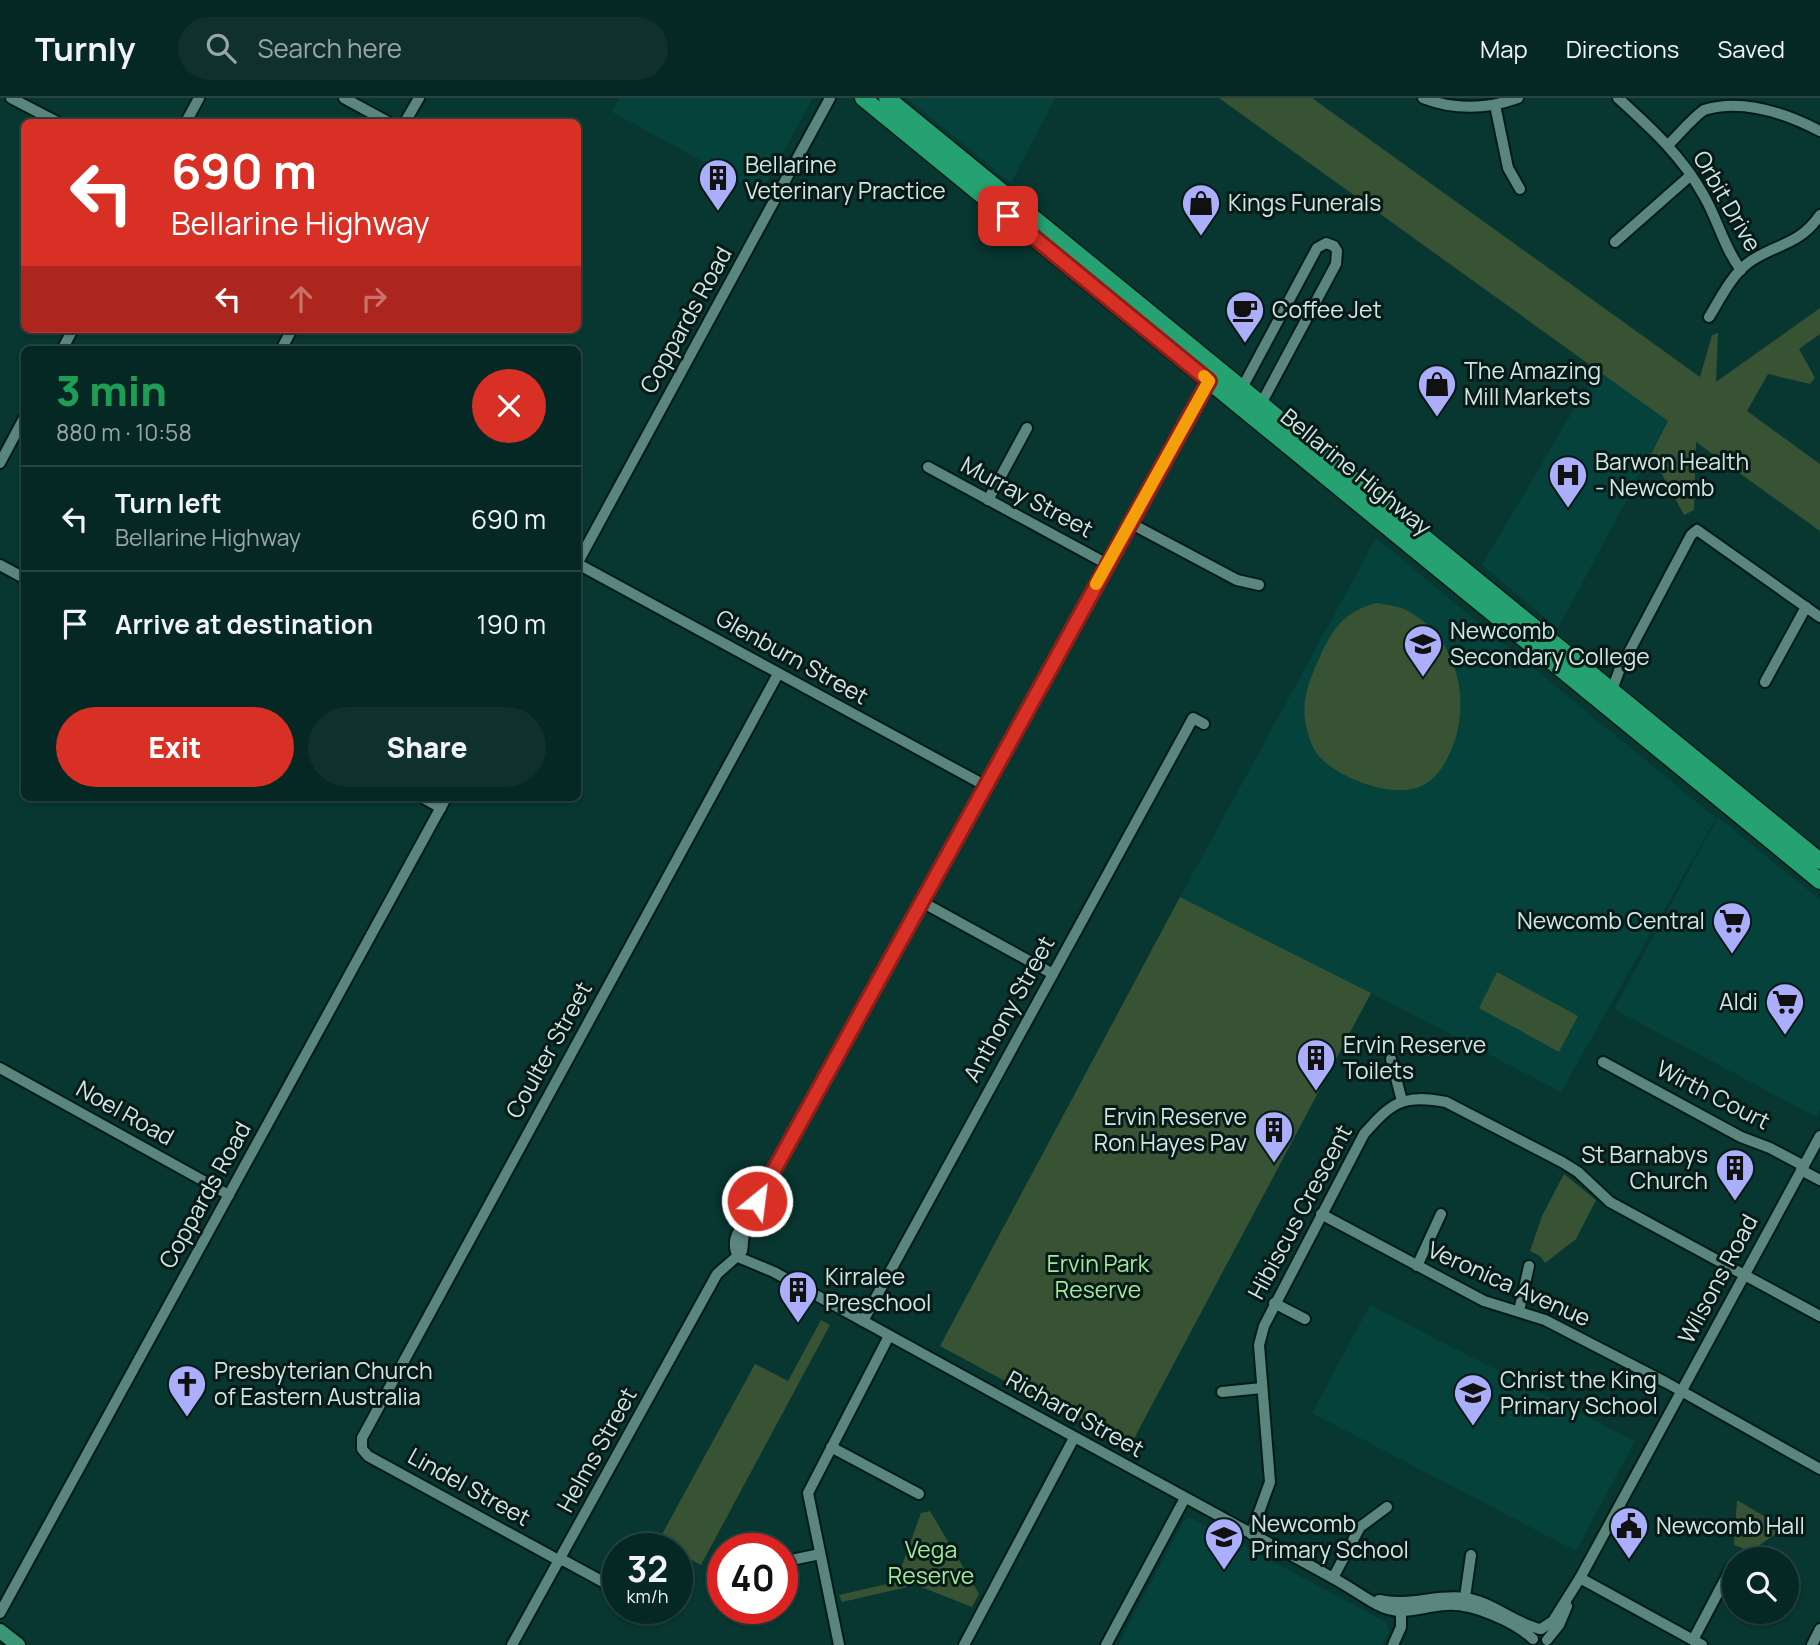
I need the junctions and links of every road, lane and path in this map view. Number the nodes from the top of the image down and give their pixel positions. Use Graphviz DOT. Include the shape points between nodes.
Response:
graph roads {
  1 [pos="11,98"];
  2 [pos="199,98"];
  3 [pos="344,98"];
  4 [pos="419,98"];
  5 [pos="830,98"];
  6 [pos="863,98"];
  7 [pos="887,98"];
  8 [pos="1423,98"];
  9 [pos="1518,98"];
  10 [pos="1618,98"];
  11 [pos="1731,99"];
  12 [pos="1496,105"];
  13 [pos="51,119"];
  14 [pos="188,119"];
  15 [pos="382,119"];
  16 [pos="407,119"];
  17 [pos="1820,131"];
  18 [pos="1668,145"];
  19 [pos="1691,175"];
  20 [pos="1520,189"];
  21 [pos="1820,215"];
  22 [pos="1615,242"];
  23 [pos="1741,270"];
  24 [pos="1709,317"];
  25 [pos="1213,374"];
  26 [pos="1242,388"];
  27 [pos="1261,404"];
  28 [pos="21,424"];
  29 [pos="1027,428"];
  30 [pos="0,463"];
  31 [pos="928,467"];
  32 [pos="988,500"];
  33 [pos="1130,523"];
  34 [pos="581,557"];
  35 [pos="1107,564"];
  36 [pos="0,565"];
  37 [pos="581,565"];
  38 [pos="21,576"];
  39 [pos="1259,585"];
  40 [pos="1806,607"];
  41 [pos="1820,617"];
  42 [pos="778,674"];
  43 [pos="1765,682"];
  44 [pos="1612,690"];
  45 [pos="1195,718"];
  46 [pos="986,786"];
  47 [pos="442,801"];
  48 [pos="1820,861"];
  49 [pos="1820,881"];
  50 [pos="922,902"];
  51 [pos="1053,974"];
  52 [pos="1391,1059"];
  53 [pos="1603,1062"];
  54 [pos="0,1068"];
  55 [pos="1402,1101"];
  56 [pos="1820,1136"];
  57 [pos="1802,1168"];
  58 [pos="1820,1180"];
  59 [pos="229,1195"];
  60 [pos="1321,1214"];
  61 [pos="1441,1214"];
  62 [pos="738,1252"];
  63 [pos="1416,1266"];
  64 [pos="1529,1266"];
  65 [pos="1744,1274"];
  66 [pos="1274,1303"];
  67 [pos="1519,1311"];
  68 [pos="1820,1316"];
  69 [pos="1305,1319"];
  70 [pos="863,1321"];
  71 [pos="890,1336"];
  72 [pos="1262,1388"];
  73 [pos="1222,1392"];
  74 [pos="1681,1392"];
  75 [pos="1074,1438"];
  76 [pos="362,1447"];
  77 [pos="831,1447"];
  78 [pos="1820,1469"];
  79 [pos="919,1494"];
  80 [pos="1185,1498"];
  81 [pos="1387,1507"];
  82 [pos="1251,1534"];
  83 [pos="820,1554"];
  84 [pos="1471,1555"];
  85 [pos="798,1559"];
  86 [pos="561,1560"];
  87 [pos="1333,1578"];
  88 [pos="1580,1578"];
  89 [pos="602,1582"];
  90 [pos="1722,1588"];
  91 [pos="1464,1602"];
  92 [pos="1401,1608"];
  93 [pos="0,1613"];
  94 [pos="1820,1629"];
  95 [pos="0,1631"];
  96 [pos="1540,1639"];
  97 [pos="1698,1642"];
  98 [pos="18,1645"];
  99 [pos="512,1645"];
  100 [pos="839,1645"];
  101 [pos="964,1645"];
  102 [pos="1107,1645"];
  103 [pos="1393,1645"];
  104 [pos="1812,1645"];
  1 -- 13 [label="street"];
  2 -- 14 [label="street"];
  3 -- 15 [label="street"];
  4 -- 16 [label="street"];
  5 -- 34 [label="street, Coppards Road"];
  6 -- 25 [label="highway, Bellarine Highway"];
  7 -- 25 [label="highway, Bellarine Highway"];
  8 -- 12 [label="street" via="1458,107"];
  9 -- 12 [label="street"];
  10 -- 18 [label="street, Orbit Drive"];
  11 -- 17 [label="street, Orbit Drive" via="1759,102"];
  11 -- 18 [label="street, Orbit Drive" via="1705,109"];
  12 -- 20 [label="street" via="1508,168"];
  18 -- 19 [label="street, Orbit Drive"];
  19 -- 22 [label="street"];
  19 -- 23 [label="street, Orbit Drive"];
  21 -- 23 [label="street, Orbit Drive" via="1795,241"];
  23 -- 24 [label="street"];
  25 -- 26 [label="highway, Bellarine Highway"];
  25 -- 33 [label="street"];
  25 -- 49 [label="highway, Bellarine Highway"];
  26 -- 27 [label="highway, Bellarine Highway"];
  26 -- 27 [label="street" via="1317,248 1326,243 1334,246 1336,264"];
  27 -- 44 [label="highway, Bellarine Highway"];
  28 -- 30 [label="street"];
  29 -- 32 [label="street"];
  31 -- 32 [label="street, Murray Street"];
  32 -- 35 [label="street, Murray Street"];
  33 -- 35 [label="street"];
  33 -- 39 [label="street" via="1237,580"];
  35 -- 46 [label="street"];
  36 -- 38 [label="street"];
  37 -- 42 [label="street, Glenburn Street"];
  40 -- 41 [label="street"];
  40 -- 43 [label="street"];
  40 -- 44 [label="street" via="1697,530"];
  42 -- 46 [label="street, Glenburn Street"];
  42 -- 76 [label="street, Coulter Street" via="364,1433"];
  44 -- 48 [label="highway, Bellarine Highway"];
  45 -- 51 [label="street, Anthony Street"];
  46 -- 50 [label="street"];
  47 -- 59 [label="street, Coppards Road"];
  50 -- 51 [label="street"];
  50 -- 62 [label="street" via="745,1224"];
  51 -- 70 [label="street, Anthony Street"];
  52 -- 55 [label="street"];
  53 -- 57 [label="street, Wirth Court"];
  54 -- 59 [label="street, Noel Road"];
  55 -- 60 [label="street, Hibiscus Crescent" via="1364,1134"];
  55 -- 65 [label="street" via="1446,1102 1562,1161 1609,1202"];
  56 -- 57 [label="street, Wilsons Road"];
  57 -- 58 [label="street, Wirth Court"];
  57 -- 65 [label="street, Wilsons Road"];
  59 -- 93 [label="street, Coppards Road"];
  60 -- 63 [label="street, Veronica Avenue"];
  60 -- 66 [label="street, Hibiscus Crescent"];
  61 -- 63 [label="street"];
  62 -- 70 [label="street, Richard Street"];
  62 -- 86 [label="street, Helms Street" via="717,1274"];
  63 -- 67 [label="street, Veronica Avenue" via="1484,1301"];
  64 -- 67 [label="street"];
  65 -- 68 [label="street"];
  65 -- 74 [label="street, Wilsons Road"];
  66 -- 69 [label="street"];
  66 -- 72 [label="street, Hibiscus Crescent" via="1259,1345"];
  67 -- 74 [label="street, Veronica Avenue" via="1545,1320"];
  70 -- 71 [label="street, Richard Street"];
  71 -- 75 [label="street, Richard Street"];
  71 -- 77 [label="street"];
  72 -- 73 [label="street"];
  72 -- 82 [label="street, Hibiscus Crescent" via="1270,1482"];
  74 -- 78 [label="street, Veronica Avenue"];
  74 -- 88 [label="street, Wilsons Road"];
  75 -- 80 [label="street, Richard Street"];
  75 -- 101 [label="street"];
  76 -- 86 [label="street, Lindel Street" via="371,1458"];
  77 -- 79 [label="street"];
  77 -- 83 [label="street" via="808,1493"];
  80 -- 82 [label="street, Richard Street"];
  80 -- 102 [label="street"];
  81 -- 87 [label="street" via="1360,1527"];
  82 -- 87 [label="street, Richard Street"];
  83 -- 85 [label="street"];
  83 -- 100 [label="street"];
  84 -- 91 [label="street"];
  86 -- 89 [label="street, Lindel Street"];
  86 -- 99 [label="street, Helms Street"];
  87 -- 92 [label="street, Richard Street" via="1380,1606"];
  88 -- 96 [label="street, Wilsons Road"];
  88 -- 97 [label="street"];
  90 -- 97 [label="street"];
  91 -- 92 [label="street" via="1450,1597"];
  91 -- 96 [label="street"];
  92 -- 103 [label="street" via="1401,1627"];
  94 -- 104 [label="street"];
  95 -- 98 [label="main road"];
}
